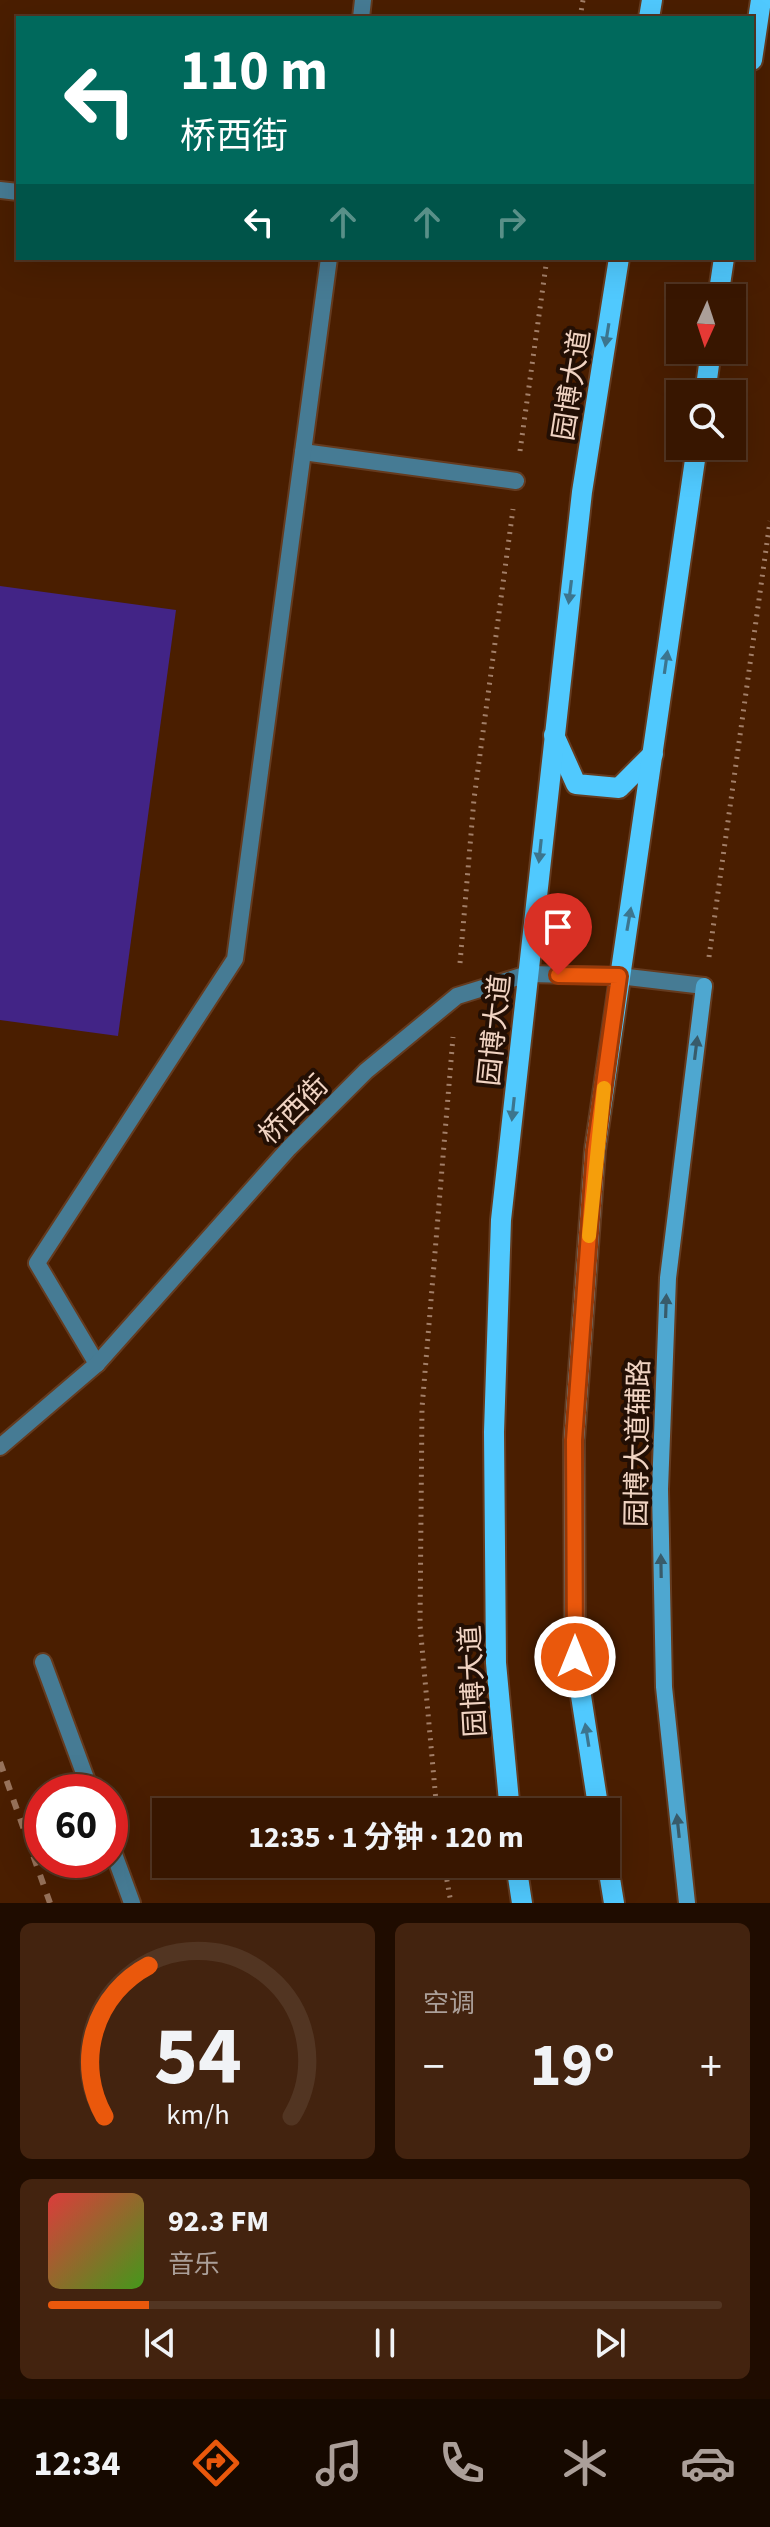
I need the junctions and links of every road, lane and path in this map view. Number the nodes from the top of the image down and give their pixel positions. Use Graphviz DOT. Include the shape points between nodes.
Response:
graph roads {
  1 [pos="761,0"];
  2 [pos="754,47"];
  3 [pos="329,260"];
  4 [pos="619,260"];
  5 [pos="724,260"];
  6 [pos="720,284"];
  7 [pos="303,452"];
  8 [pos="695,460"];
  9 [pos="516,481"];
  10 [pos="770,521"];
  11 [pos="554,735"];
  12 [pos="653,754"];
  13 [pos="528,974"];
  14 [pos="619,976"];
  15 [pos="704,986"];
  16 [pos="97,1364"];
  17 [pos="0,1447"];
  18 [pos="43,1662"];
  19 [pos="84,1774"];
  20 [pos="509,1798"];
  21 [pos="597,1798"];
  22 [pos="123,1878"];
  23 [pos="447,1878"];
  24 [pos="518,1878"];
  25 [pos="610,1878"];
  26 [pos="132,1903"];
  27 [pos="451,1903"];
  28 [pos="522,1903"];
  29 [pos="614,1903"];
  30 [pos="687,1903"];
  1 -- 2 [label="main road"];
  3 -- 7 [label="street"];
  4 -- 11 [label="main road, 园博大道, one-way" via="582,492"];
  5 -- 6 [label="main road"];
  7 -- 9 [label="street"];
  7 -- 16 [label="street" via="235,959 37,1263"];
  12 -- 8 [label="main road, one-way"];
  10 -- 15 [label="path"];
  11 -- 12 [label="main road" via="576,784 619,788"];
  11 -- 13 [label="main road, 园博大道, one-way"];
  14 -- 12 [label="main road, one-way"];
  13 -- 14 [label="street, 桥西街"];
  13 -- 16 [label="street, 桥西街" via="457,996 366,1071 289,1148"];
  13 -- 20 [label="main road, 园博大道, one-way" via="501,1220 494,1432 496,1663"];
  14 -- 15 [label="street, 桥西街"];
  21 -- 14 [label="main road, one-way" via="575,1657 574,1440 595,1150"];
  30 -- 15 [label="street, 园博大道辅路, one-way" via="664,1687 660,1489 668,1278"];
  16 -- 17 [label="street, 桥西街"];
  18 -- 19 [label="street"];
  22 -- 26 [label="street"];
  23 -- 27 [label="path"];
  24 -- 28 [label="main road"];
  25 -- 29 [label="main road"];
}
